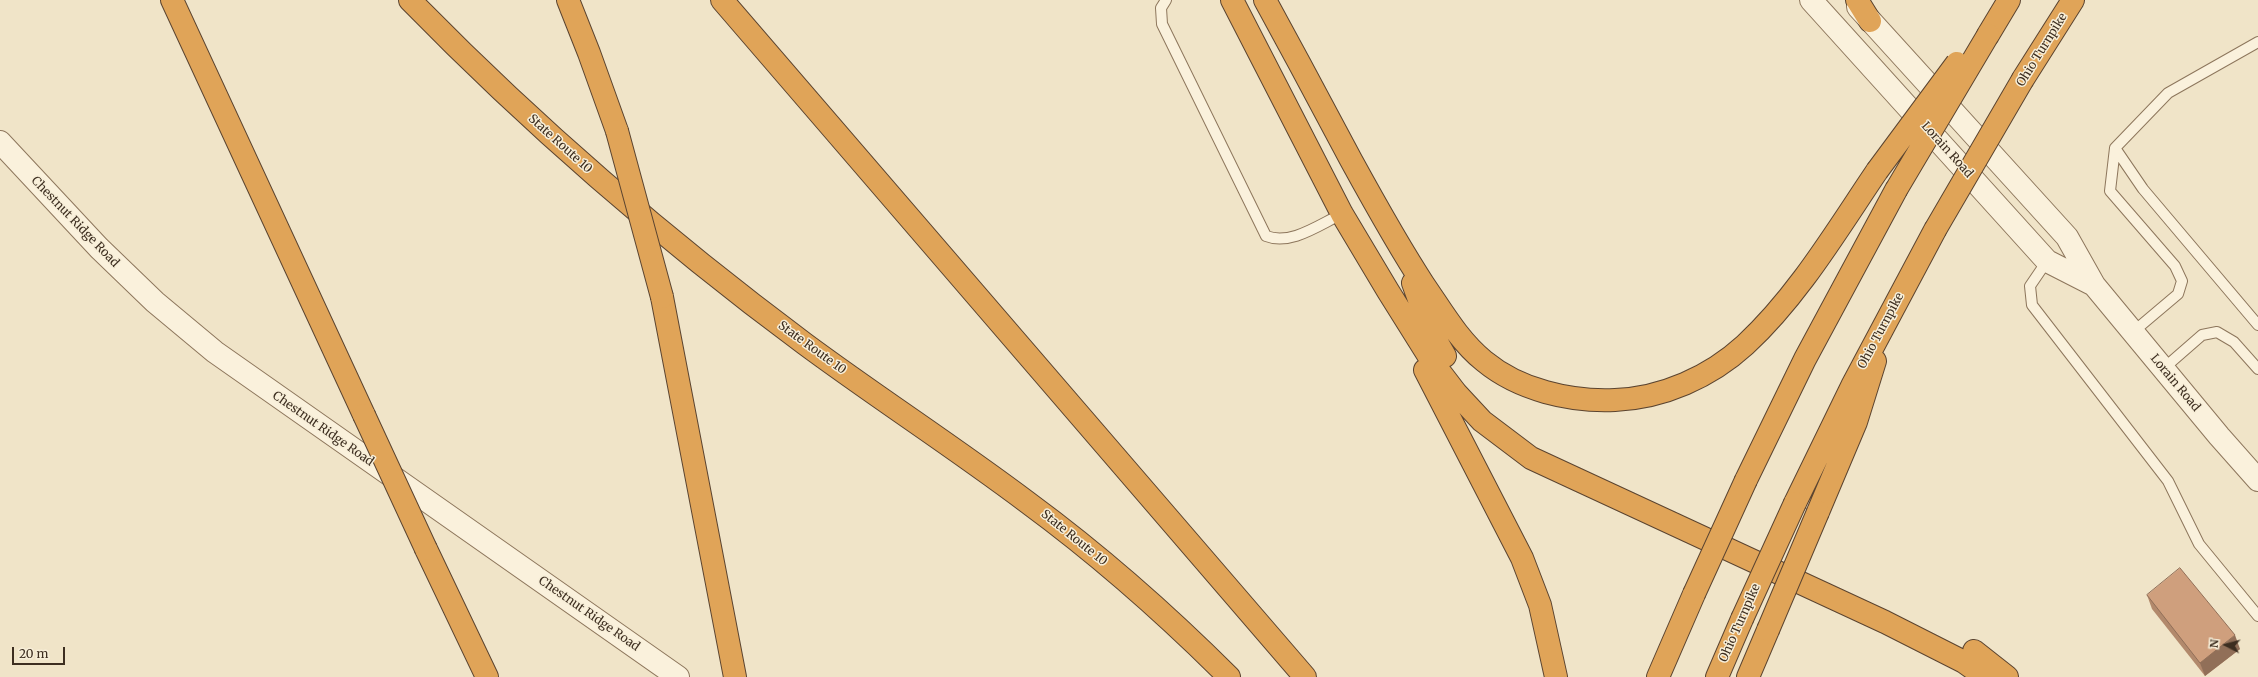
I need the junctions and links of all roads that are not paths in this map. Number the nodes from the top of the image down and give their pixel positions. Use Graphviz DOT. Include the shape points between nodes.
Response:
graph roads {
  1 [pos="172,0"];
  2 [pos="410,0"];
  3 [pos="568,0"];
  4 [pos="722,0"];
  5 [pos="1166,0"];
  6 [pos="1232,0"];
  7 [pos="1265,0"];
  8 [pos="1811,0"];
  9 [pos="1852,0"];
  10 [pos="1857,0"];
  11 [pos="2006,0"];
  12 [pos="2009,0"];
  13 [pos="2073,0"];
  14 [pos="1870,21"];
  15 [pos="1986,32"];
  16 [pos="2258,42"];
  17 [pos="0,142"];
  18 [pos="2115,148"];
  19 [pos="1342,214"];
  20 [pos="1399,249"];
  21 [pos="2048,261"];
  22 [pos="2094,286"];
  23 [pos="1388,291"];
  24 [pos="2258,325"];
  25 [pos="1883,327"];
  26 [pos="2132,332"];
  27 [pos="2163,369"];
  28 [pos="2258,369"];
  29 [pos="2258,480"];
  30 [pos="2258,616"];
  31 [pos="735,674"];
  32 [pos="486,677"];
  33 [pos="678,677"];
  34 [pos="1229,677"];
  35 [pos="1306,677"];
  36 [pos="1556,677"];
  37 [pos="1658,677"];
  38 [pos="1717,677"];
  39 [pos="1748,677"];
  40 [pos="1985,677"];
  41 [pos="2007,677"];
  1 -- 32 [label="highway, bridge"];
  2 -- 34 [label="highway, State Route 10" via="511,100 659,231 807,345 992,476 1066,532 1142,594"];
  3 -- 31 [label="highway, bridge" via="617,131 662,297"];
  4 -- 35 [label="highway"];
  5 -- 19 [label="lane" via="1161,8 1162,24 1266,236 1275,240 1292,238"];
  6 -- 19 [label="highway"];
  7 -- 20 [label="highway"];
  8 -- 21 [label="street, Lorain Road"];
  9 -- 14 [label="street, Lorain Road"];
  10 -- 14 [label="highway"];
  11 -- 15 [label="highway"];
  12 -- 15 [label="highway"];
  13 -- 25 [label="highway, Ohio Turnpike, bridge" via="2023,78 1935,230"];
  14 -- 22 [label="street, Lorain Road" via="2067,237"];
  15 -- 20 [label="highway, bridge" via="1910,124 1795,288 1764,325 1728,359 1692,381 1640,398 1606,400 1569,398 1535,389 1498,372 1483,361 1460,336"];
  15 -- 37 [label="highway, bridge" via="1896,190 1805,359 1746,480"];
  16 -- 18 [label="lane" via="2168,93"];
  17 -- 33 [label="street, Chestnut Ridge Road" via="99,248 155,302 215,352"];
  18 -- 24 [label="lane" via="2142,189"];
  18 -- 26 [label="lane" via="2110,192 2175,266 2182,280 2178,294"];
  19 -- 23 [label="highway"];
  20 -- 41 [label="highway" via="1430,330 1442,352 1467,387 1509,426 1544,449 1591,473 1959,642 1989,661"];
  21 -- 22 [label="street, Lorain Road"];
  21 -- 30 [label="lane" via="2030,286 2032,305 2168,481 2200,544"];
  22 -- 26 [label="street, Lorain Road"];
  23 -- 36 [label="highway" via="1522,558 1542,612"];
  23 -- 40 [label="highway" via="1433,363 1469,408 1496,433 1531,458 1885,622 1964,662"];
  25 -- 38 [label="highway, Ohio Turnpike, bridge" via="1795,503"];
  25 -- 39 [label="highway, bridge" via="1870,382 1856,422"];
  26 -- 27 [label="street, Lorain Road"];
  27 -- 28 [label="lane" via="2202,335 2217,332 2234,342"];
  27 -- 29 [label="street, Lorain Road"];
}
